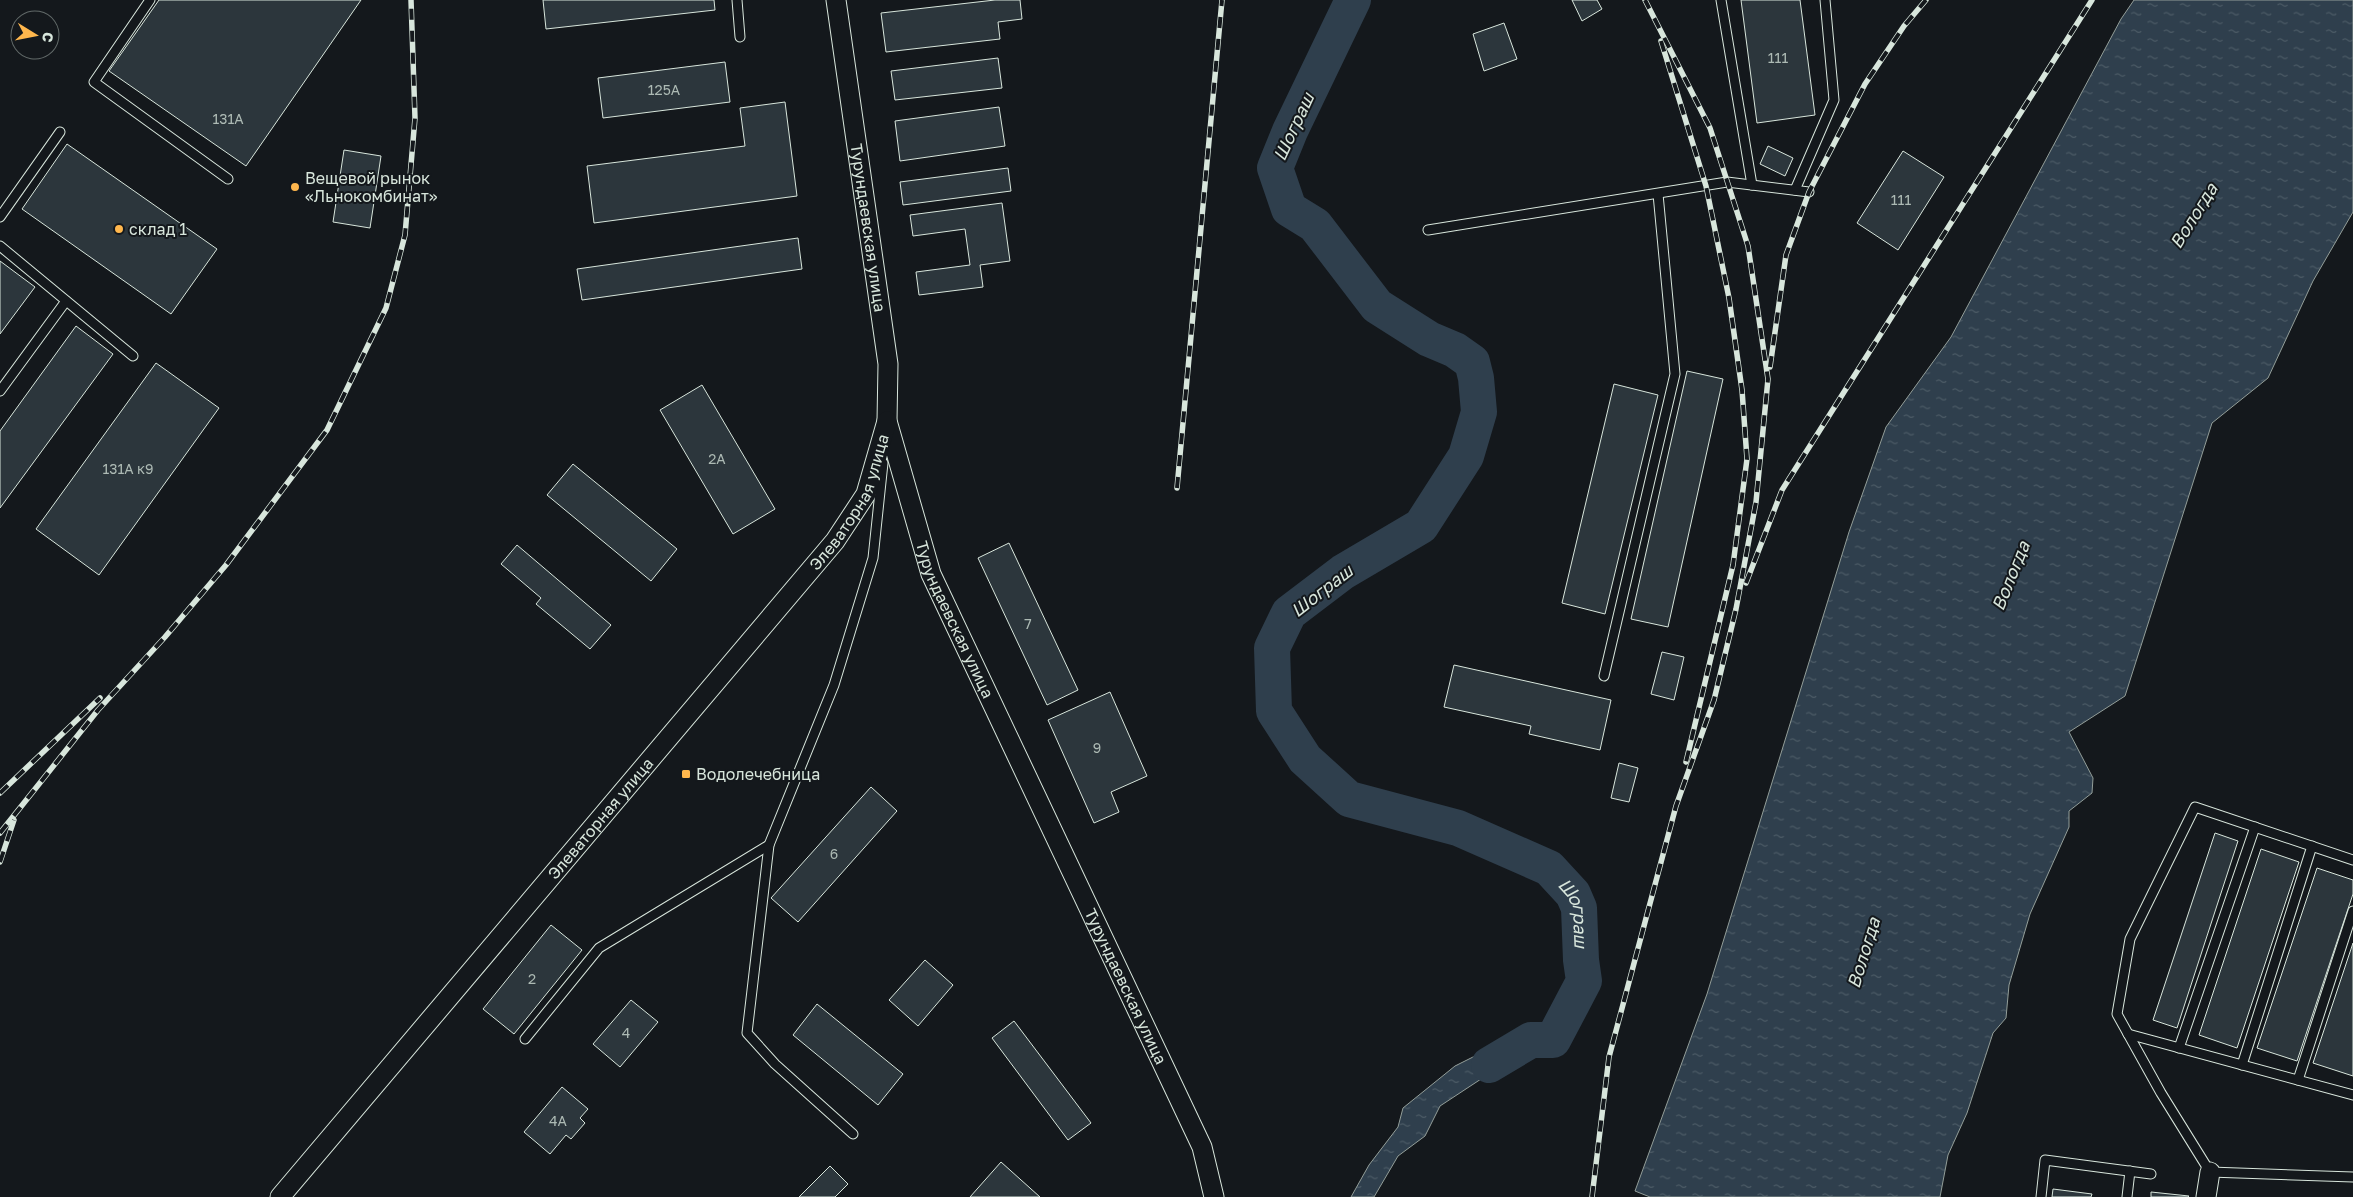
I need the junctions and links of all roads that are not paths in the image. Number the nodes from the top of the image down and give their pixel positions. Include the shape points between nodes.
1 (150, 0) edge
2 (737, 0) edge
3 (836, 0) edge
4 (1721, 0) edge
5 (1825, 0) edge
6 (740, 37) dead end
7 (60, 132) dead end
8 (228, 179) dead end
9 (1752, 185) junction
10 (1795, 190) junction
11 (1810, 192) dead end
12 (1658, 194) junction
13 (0, 217) edge
14 (1428, 230) dead end
15 (0, 246) edge
16 (66, 301) junction
17 (133, 356) dead end
18 (0, 391) edge
19 (887, 421) junction
20 (1604, 676) dead end
21 (2255, 827) junction
22 (769, 846) junction
23 (2312, 846) junction
24 (2353, 860) edge
25 (2353, 912) edge
26 (2128, 1034) junction
27 (525, 1039) dead end
28 (2179, 1048) junction
29 (2242, 1065) junction
30 (2298, 1080) junction
31 (2353, 1095) edge
32 (853, 1134) dead end
33 (2130, 1171) junction
34 (2210, 1172) junction
35 (2151, 1174) dead end
36 (2353, 1177) edge
37 (280, 1197) edge
38 (1214, 1197) edge
39 (2041, 1197) edge
40 (2127, 1197) edge
41 (2206, 1197) edge

1 - 8 lane via 94,82
2 - 6 lane
3 - 19 street, Турундаевская улица via 888,364
4 - 9 lane
5 - 10 lane via 1834,100
7 - 13 lane
9 - 10 lane
9 - 12 lane via 1727,182
10 - 11 lane
12 - 14 lane
12 - 20 lane via 1675,374
15 - 16 lane
16 - 17 lane
16 - 18 lane
19 - 22 lane via 873,558 834,685
19 - 37 street, Элеваторная улица via 866,494 835,541
19 - 38 street, Турундаевская улица via 931,574 1202,1147
21 - 23 lane
21 - 26 lane via 2195,807 2130,939 2117,1014
21 - 28 lane
22 - 27 lane via 599,948
22 - 32 lane via 747,1033 775,1064
23 - 24 lane
23 - 29 lane
25 - 30 lane
26 - 28 lane
26 - 34 lane
28 - 29 lane
29 - 30 lane
30 - 31 lane
33 - 35 lane
33 - 39 lane via 2045,1160
33 - 40 lane
34 - 36 lane
34 - 41 street

